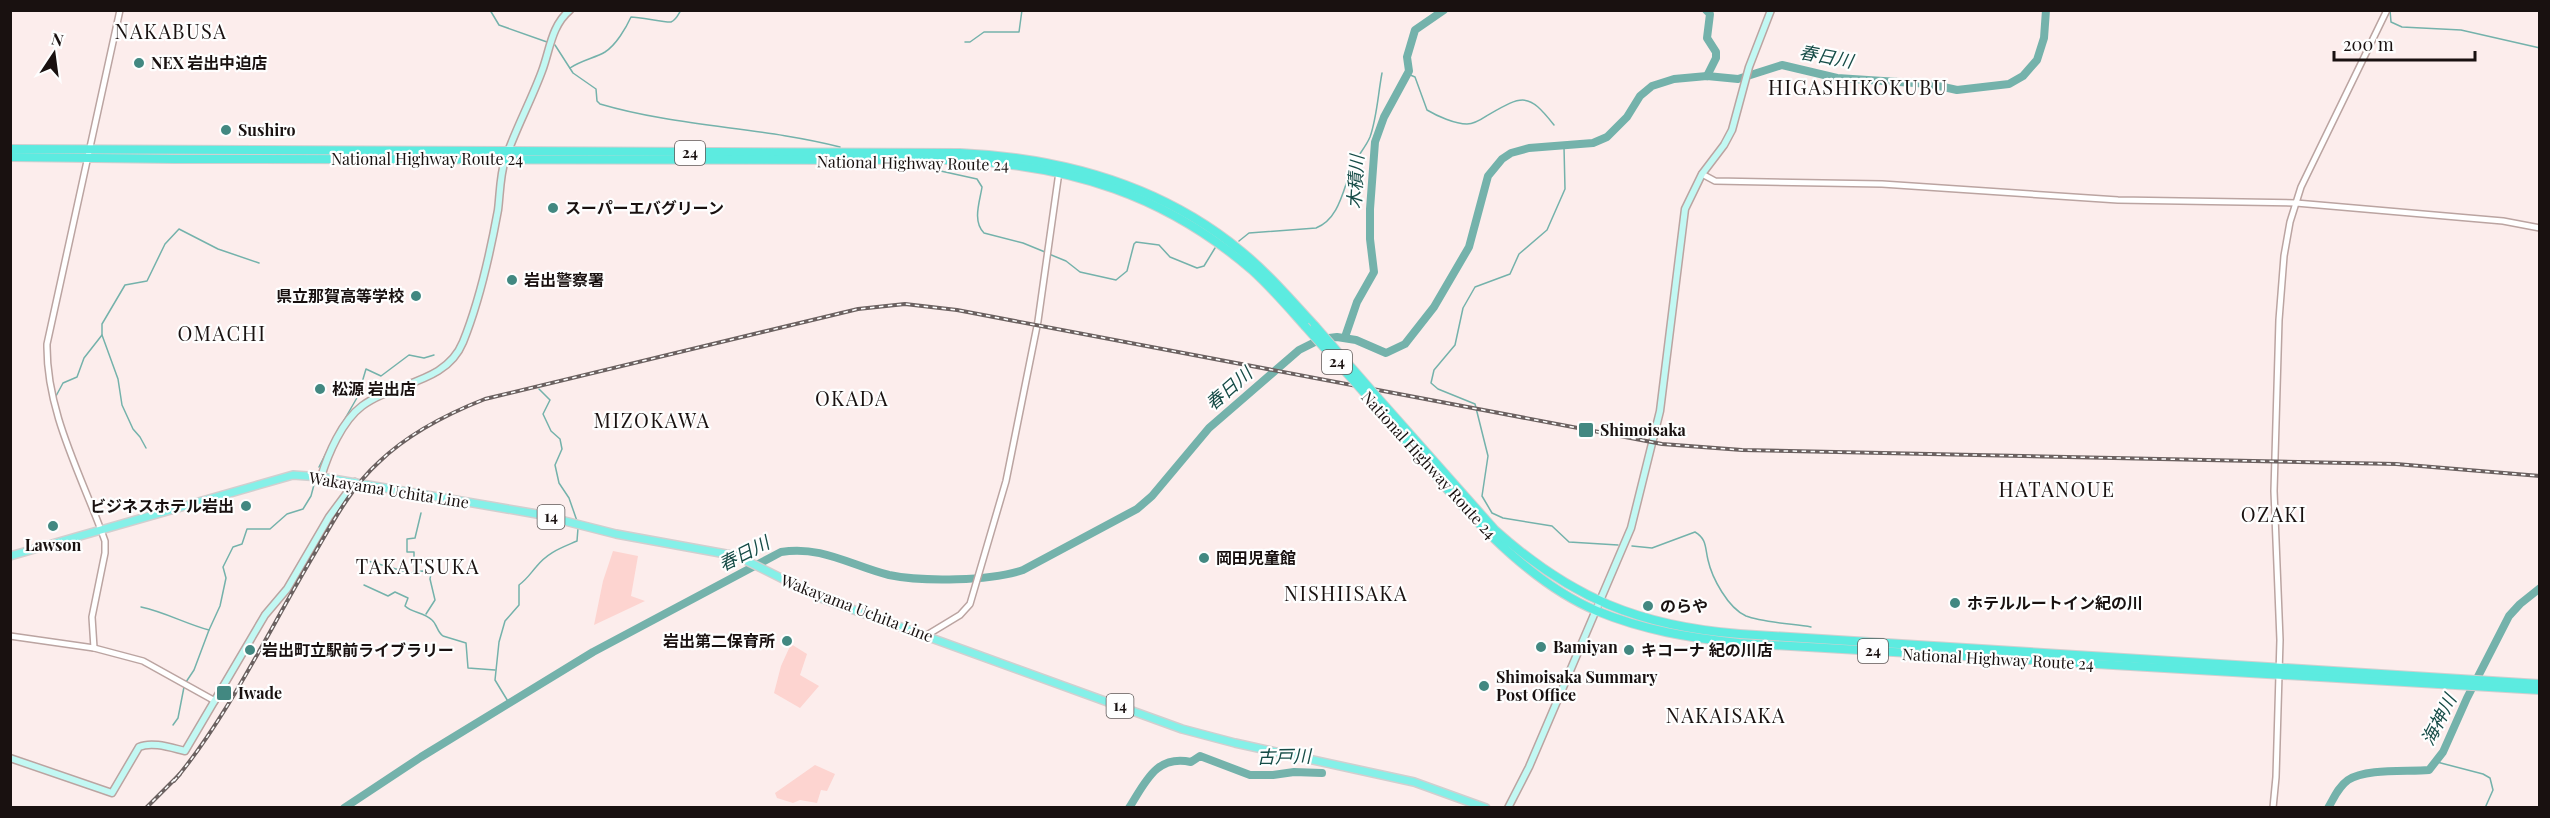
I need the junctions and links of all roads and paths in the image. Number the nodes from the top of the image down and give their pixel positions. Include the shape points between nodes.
1 (120, 10) edge
2 (570, 10) edge
3 (1771, 10) edge
4 (2388, 10) edge
5 (10, 149) edge
6 (88, 153) junction
7 (508, 156) junction
8 (10, 157) edge
9 (1058, 168) junction
10 (1702, 174) junction
11 (2296, 203) junction
12 (2540, 228) edge
13 (321, 477) junction
14 (355, 482) junction
15 (101, 530) junction
16 (10, 556) edge
17 (1600, 602) junction
18 (1596, 610) junction
19 (927, 635) junction
20 (10, 636) edge
21 (94, 648) junction
22 (2280, 671) junction
23 (2482, 684) junction
24 (2540, 684) edge
25 (2540, 690) edge
26 (214, 701) junction
27 (10, 758) edge
28 (1486, 807) edge
29 (1508, 807) edge
30 (2273, 807) edge

1 - 6 street
2 - 7 main road via 555,30
3 - 10 main road via 1761,31 1732,130
4 - 11 street via 2314,158
5 - 6 highway, National Highway Route 24 / 24
6 - 7 highway, National Highway Route 24 / 24
6 - 8 highway, National Highway Route 24 / 24
6 - 15 street via 49,326 46,362 52,403
7 - 9 highway, National Highway Route 24 / 24 via 957,160
7 - 13 main road via 480,292 458,351 437,372 372,399 353,414
9 - 17 highway, National Highway Route 24 / 24, bridge via 1129,185 1156,197 1214,230 1258,265 1502,536 1546,572
9 - 18 highway, National Highway Route 24 / 24, bridge via 1127,193 1204,232 1253,271 1503,547 1563,592
9 - 19 street via 1037,325 1006,481 974,594 965,611
10 - 11 street via 1715,181 1882,184 2129,201
10 - 17 main road via 1689,199 1681,232 1653,443 1628,536
11 - 12 street via 2503,221
11 - 22 street via 2281,279 2277,369 2274,492
13 - 14 main road, Wakayama Uchita Line / 14
13 - 15 main road, Wakayama Uchita Line / 14 via 293,475
14 - 19 main road, Wakayama Uchita Line / 14 via 716,550 822,598
14 - 26 main road via 287,589 265,615
15 - 16 main road, Wakayama Uchita Line / 14
15 - 21 street via 105,554 92,617
17 - 18 main road
17 - 22 highway, National Highway Route 24 / 24 via 1650,621 1713,632
18 - 22 highway, National Highway Route 24 / 24 via 1674,635 1739,643
18 - 29 main road
19 - 28 main road, Wakayama Uchita Line / 14 via 1182,729 1414,782
20 - 21 street
21 - 26 street via 143,661
22 - 23 highway, National Highway Route 24 / 24
22 - 30 street
23 - 24 highway, National Highway Route 24 / 24
23 - 25 highway, National Highway Route 24 / 24
26 - 27 main road via 185,751 163,746 139,747 112,793

